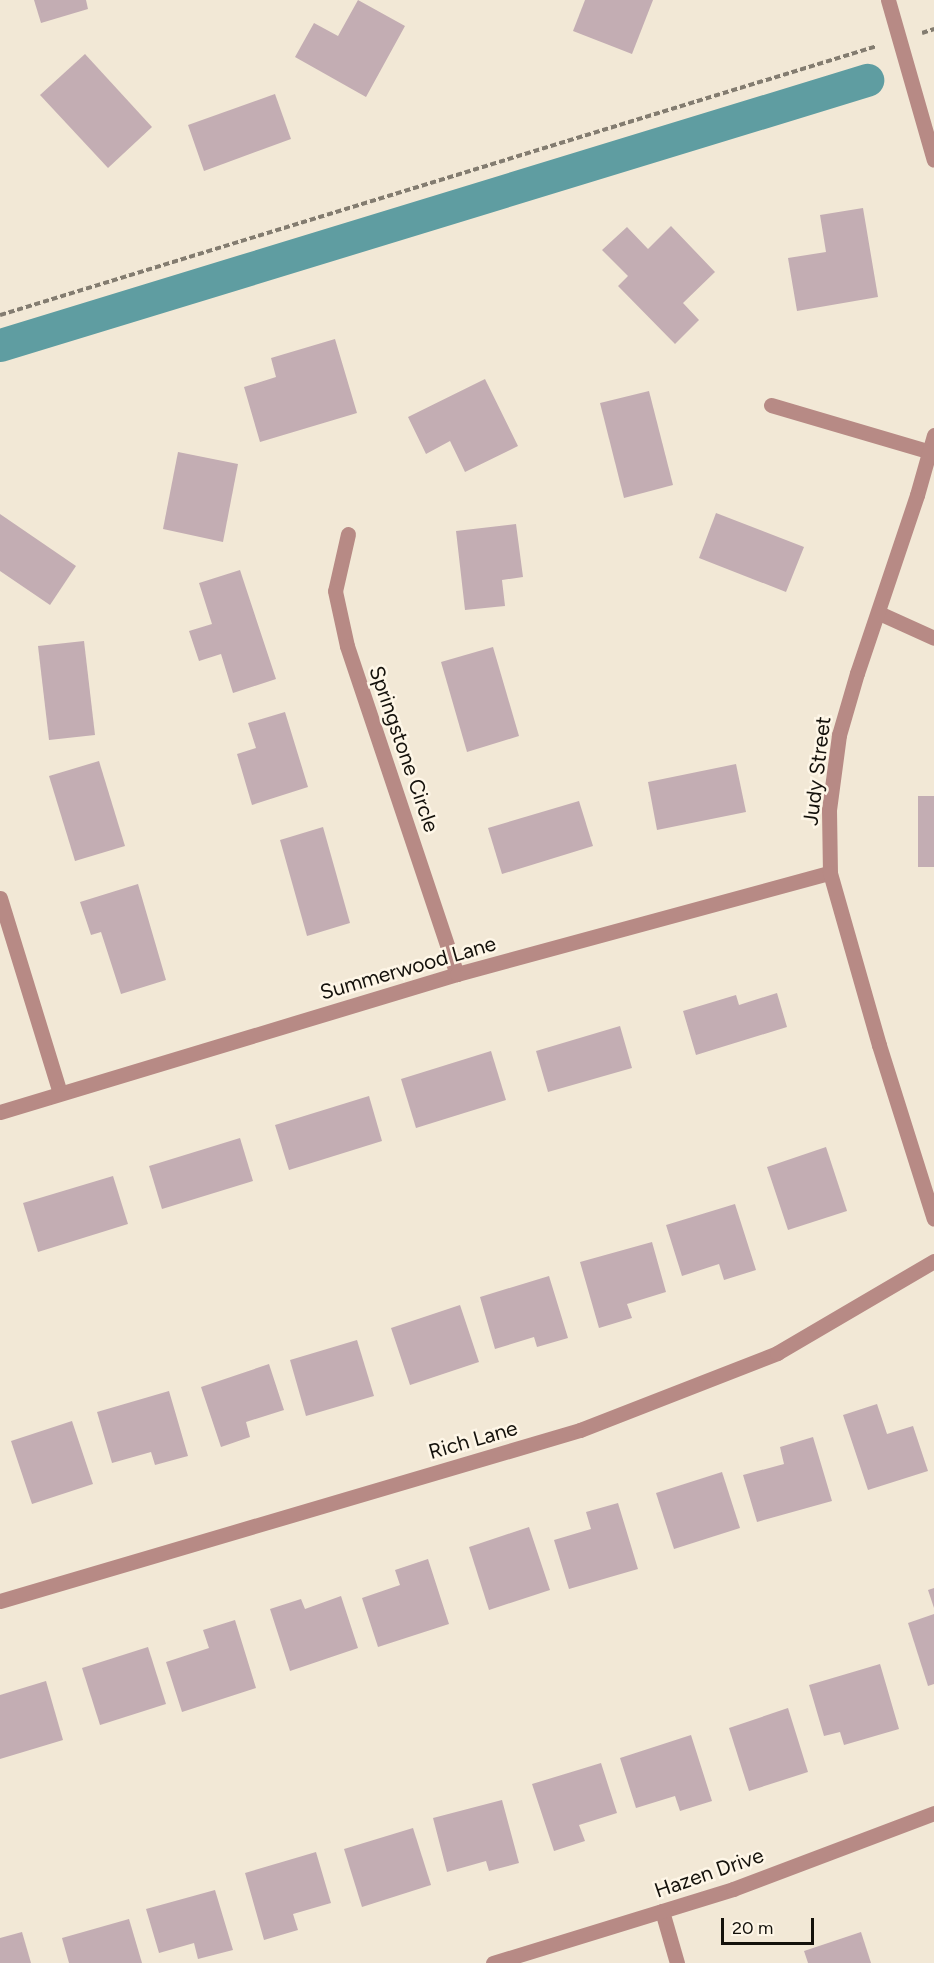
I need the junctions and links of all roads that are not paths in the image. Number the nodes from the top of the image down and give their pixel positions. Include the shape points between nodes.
1 (888, 0) edge
2 (934, 160) edge
3 (771, 405) dead end
4 (934, 435) edge
5 (931, 452) junction
6 (348, 534) dead end
7 (879, 613) junction
8 (934, 638) edge
9 (830, 873) junction
10 (0, 898) edge
11 (457, 974) junction
12 (60, 1093) junction
13 (0, 1112) edge
14 (934, 1219) edge
15 (934, 1261) edge
16 (0, 1601) edge
17 (934, 1813) edge
18 (662, 1911) junction
19 (493, 1963) edge
20 (677, 1963) edge

1 - 2 street
3 - 5 street
4 - 5 street, Judy Street
5 - 7 street, Judy Street
6 - 11 street, Springstone Circle via 335,591 347,646
7 - 8 street
7 - 9 street, Judy Street via 839,735 829,810
9 - 11 street, Summerwood Lane
9 - 14 street, Judy Street
10 - 12 street
11 - 12 street, Summerwood Lane
12 - 13 street, Summerwood Lane
15 - 16 street, Rich Lane via 777,1353 580,1430
17 - 18 street, Hazen Drive via 733,1889
18 - 19 street, Hazen Drive
18 - 20 street

